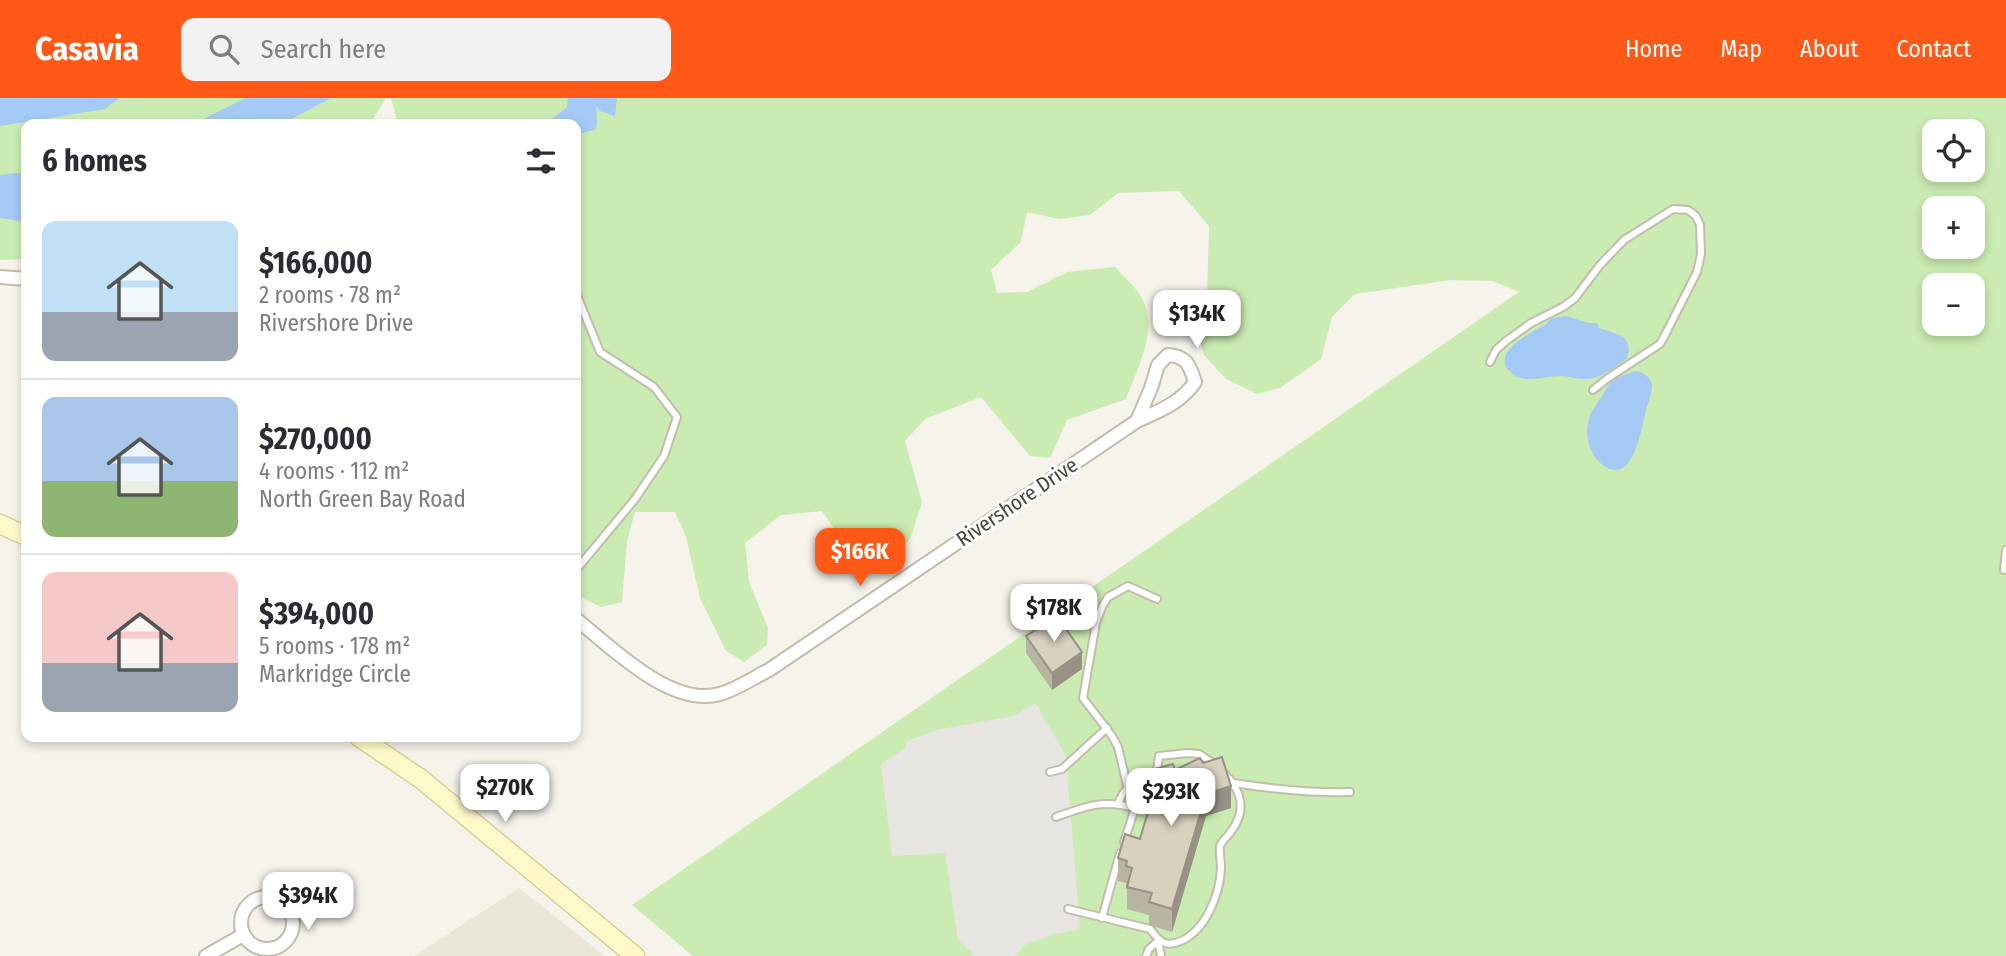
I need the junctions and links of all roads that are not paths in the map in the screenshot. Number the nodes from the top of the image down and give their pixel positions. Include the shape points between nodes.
1 (0, 277) edge
2 (21, 279) edge
3 (581, 305) edge
4 (1490, 362) dead end
5 (1593, 390) dead end
6 (1137, 421) junction
7 (0, 524) edge
8 (21, 534) edge
9 (2006, 550) edge
10 (581, 564) edge
11 (2004, 569) dead end
12 (1157, 599) dead end
13 (581, 623) edge
14 (1107, 728) junction
15 (366, 742) edge
16 (1050, 772) dead end
17 (1234, 783) junction
18 (1128, 785) junction
19 (1350, 792) dead end
20 (1118, 804) junction
21 (1056, 817) dead end
22 (1068, 909) dead end
23 (1102, 918) junction
24 (243, 934) junction
25 (1158, 941) junction
26 (206, 956) edge
27 (635, 956) edge
28 (1146, 956) edge
29 (1161, 956) edge

1 - 2 street
3 - 10 lane via 600,352 654,387 677,417 664,456
4 - 5 lane via 1506,341 1575,298 1624,240 1673,209 1688,210 1700,225 1701,254 1697,272 1666,333 1660,344
6 - 6 street, Rivershore Drive via 1170,407 1195,382 1189,365 1178,355 1168,355 1158,365
6 - 13 street, Rivershore Drive via 769,670 719,694 690,695 656,682
7 - 8 street
9 - 11 lane
12 - 14 lane via 1128,586 1108,597 1102,607 1083,698
14 - 16 lane via 1062,769
14 - 18 lane via 1118,747
15 - 27 street via 421,779
17 - 18 lane via 1199,754 1188,753 1159,756 1157,770
17 - 19 lane
17 - 25 lane via 1241,803 1239,819 1220,844 1221,870 1212,905 1186,939 1175,944
18 - 20 lane
20 - 21 lane via 1085,807
20 - 23 lane via 1135,808
22 - 23 lane
23 - 25 lane via 1150,929
24 - 24 street via 255,947 280,946 291,933 292,916 282,902 257,898 241,918
24 - 26 street
25 - 28 lane
25 - 29 lane

